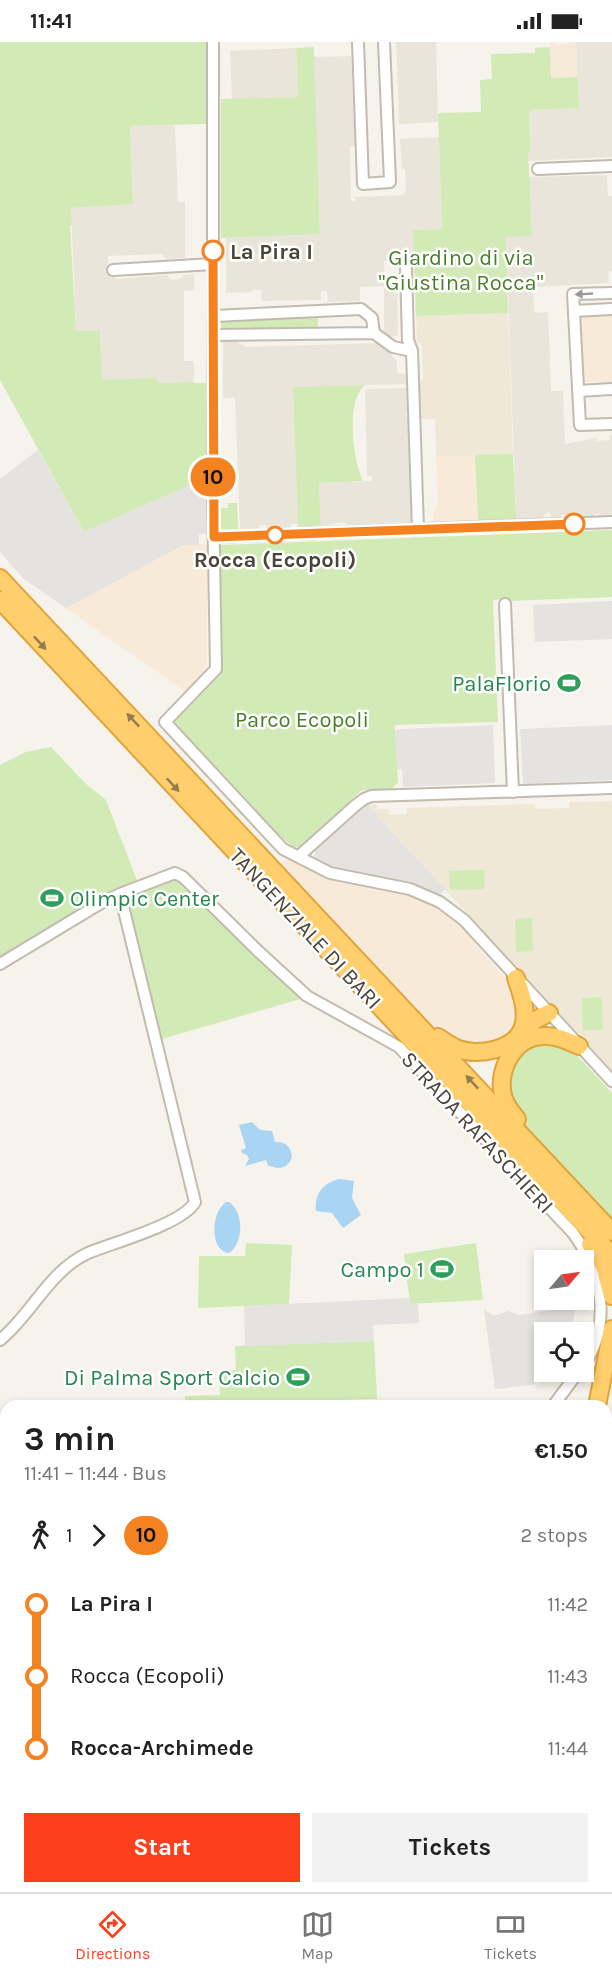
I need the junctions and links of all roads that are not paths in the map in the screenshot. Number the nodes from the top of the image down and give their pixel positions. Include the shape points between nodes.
1 (213, 42) edge
2 (358, 42) edge
3 (384, 42) edge
4 (612, 166) edge
5 (538, 169) dead end
6 (213, 264) junction
7 (406, 268) dead end
8 (113, 270) dead end
9 (612, 292) edge
10 (612, 309) edge
11 (574, 311) junction
12 (214, 316) junction
13 (374, 333) junction
14 (213, 335) junction
15 (412, 351) junction
16 (612, 390) edge
17 (578, 391) junction
18 (612, 424) edge
19 (612, 522) edge
20 (418, 529) junction
21 (214, 537) junction
22 (0, 578) edge
23 (0, 600) edge
24 (505, 604) dead end
25 (612, 788) edge
26 (513, 792) junction
27 (299, 856) junction
28 (120, 894) junction
29 (0, 964) edge
30 (516, 978) junction
31 (549, 1013) junction
32 (417, 1024) junction
33 (528, 1033) junction
34 (579, 1046) junction
35 (612, 1081) edge
36 (559, 1187) junction
37 (612, 1233) edge
38 (612, 1256) edge
39 (612, 1296) edge
40 (612, 1329) edge
41 (0, 1340) edge
42 (594, 1345) edge
43 (609, 1358) edge
44 (571, 1382) edge
45 (557, 1400) edge
46 (598, 1400) edge

1 - 6 street
2 - 3 street via 363,184 390,182
4 - 5 street
6 - 8 street
6 - 12 street
7 - 15 street via 408,340
9 -> 11 street via 573,294
10 - 11 street
11 - 17 street
12 - 13 street via 361,309 372,318
12 - 14 street
13 - 14 street
13 - 15 street via 393,347
14 - 21 street
15 - 20 street
16 - 17 street
17 - 18 street via 580,425
19 - 20 street
20 - 21 street
21 - 27 street via 216,669 165,722 283,849
32 -> 22 highway, TANGENZIALE DI BARI
23 -> 36 highway, TANGENZIALE DI BARI
24 - 26 street
25 - 26 street
26 - 27 street via 367,797
27 - 30 street via 330,873 410,889 440,902 464,920
28 - 29 street, STRADA RAFASCHIERI
28 - 41 street via 195,1202 177,1216 70,1264
28 - 42 street, STRADA RAFASCHIERI via 179,874 307,996 389,1041 408,1056 573,1233 587,1253 598,1282 602,1314
30 - 31 street
30 - 33 highway
31 - 33 highway via 545,1026
31 - 34 street
32 - 33 highway via 456,1048 472,1052 490,1051
36 -> 32 highway, TANGENZIALE DI BARI
33 - 34 highway via 560,1038
33 - 36 highway via 506,1063 503,1094 510,1111 539,1144
34 - 35 street
36 - 37 highway, TANGENZIALE DI BARI
36 - 38 highway, TANGENZIALE DI BARI
36 - 39 highway via 576,1227 600,1256
40 - 43 highway
43 - 46 highway
44 - 45 street

